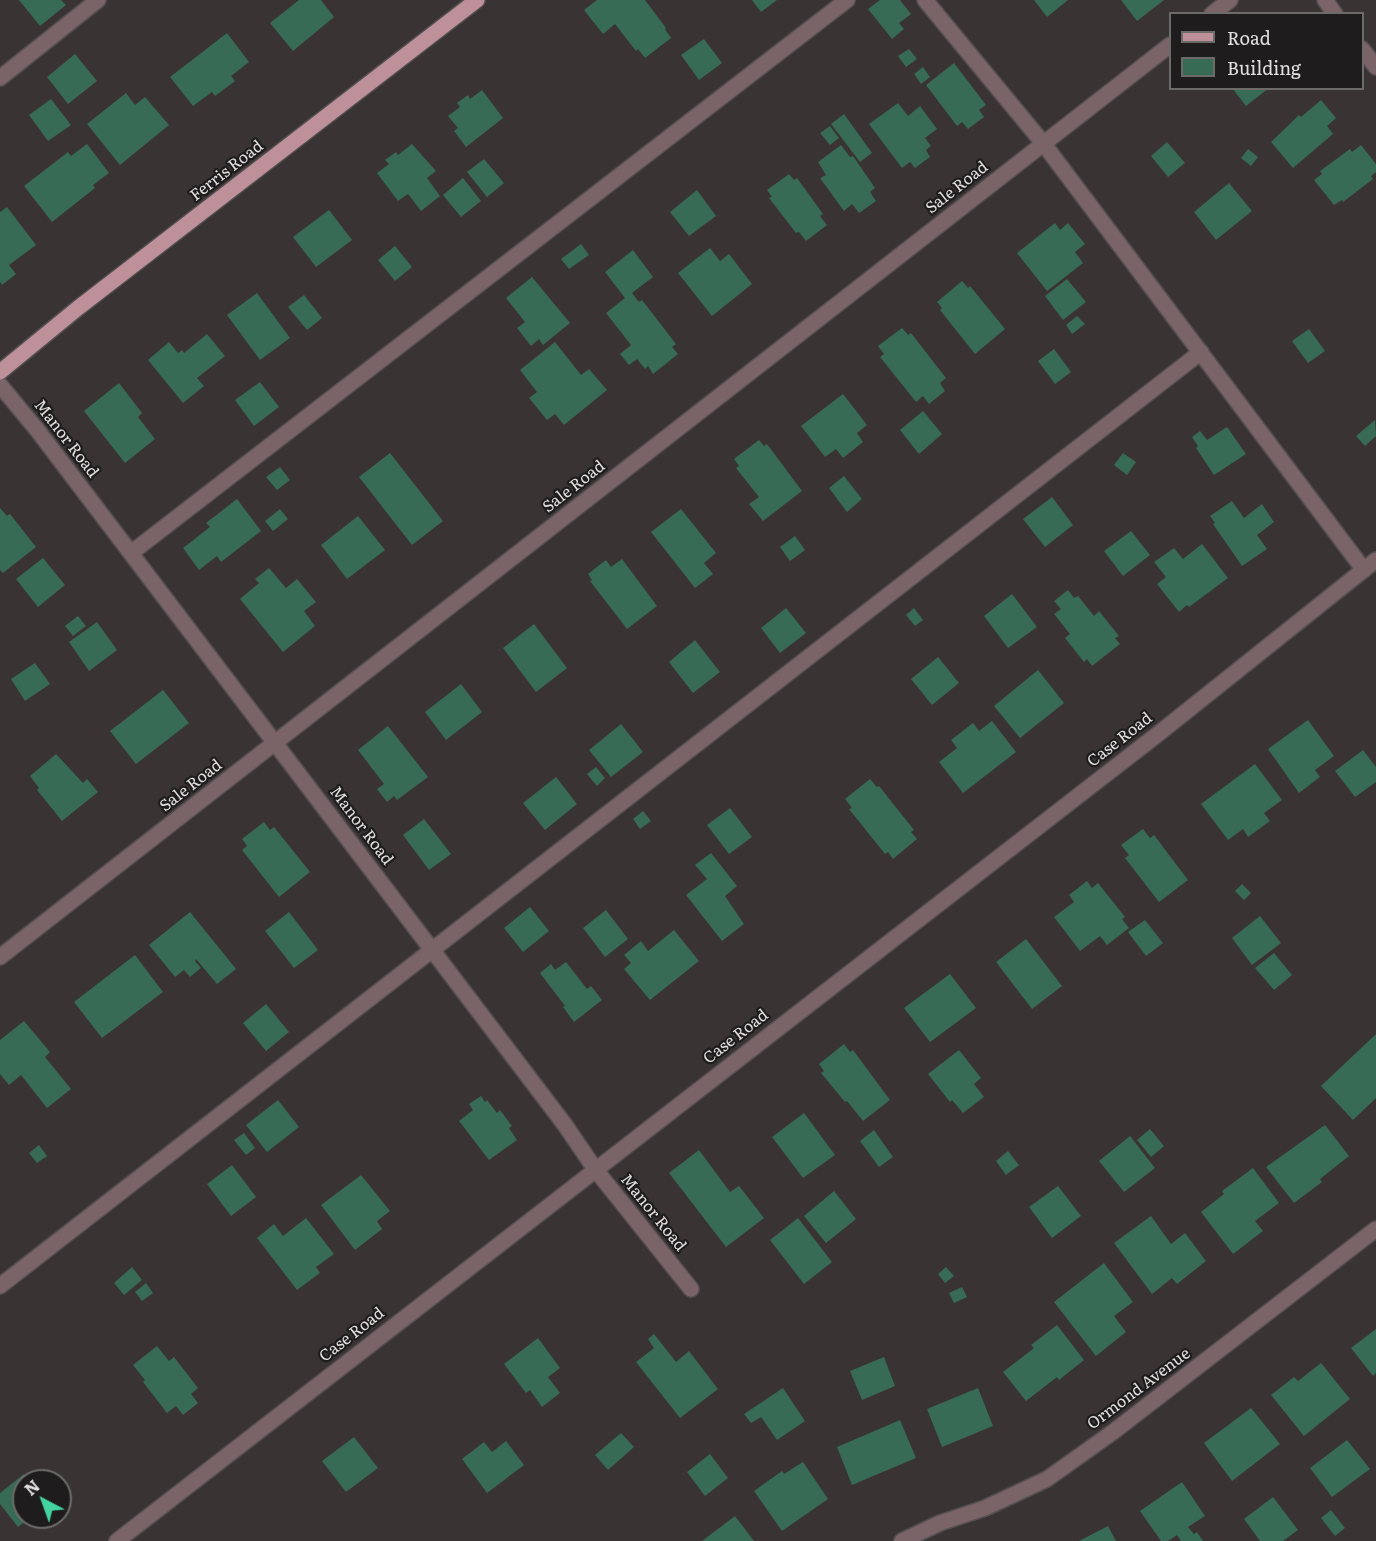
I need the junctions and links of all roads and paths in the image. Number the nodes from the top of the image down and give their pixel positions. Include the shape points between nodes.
1 (98, 0) edge
2 (477, 0) edge
3 (848, 0) edge
4 (925, 0) edge
5 (1230, 0) edge
6 (1215, 12) edge
7 (1169, 46) edge
8 (1364, 52) edge
9 (1376, 67) edge
10 (0, 78) edge
11 (1043, 143) junction
12 (1200, 352) junction
13 (0, 372) edge
14 (0, 385) edge
15 (131, 553) junction
16 (1370, 565) edge
17 (275, 743) junction
18 (431, 949) junction
19 (0, 957) edge
20 (595, 1169) junction
21 (1376, 1229) edge
22 (0, 1286) edge
23 (691, 1289) dead end
24 (117, 1541) edge
25 (902, 1541) edge

1 - 10 street
2 - 13 main road, Ferris Road
3 - 15 street
4 - 11 street
5 - 6 street
7 - 11 street, Sale Road
8 - 9 street
11 - 12 street
11 - 17 street, Sale Road
12 - 16 street
12 - 18 street
14 - 15 street, Manor Road
15 - 17 street, Manor Road
16 - 20 street, Case Road
17 - 18 street, Manor Road
17 - 19 street, Sale Road
18 - 20 street, Manor Road
18 - 22 street
20 - 23 street, Manor Road
20 - 24 street, Case Road
21 - 25 street, Ormond Avenue via 1047,1479

